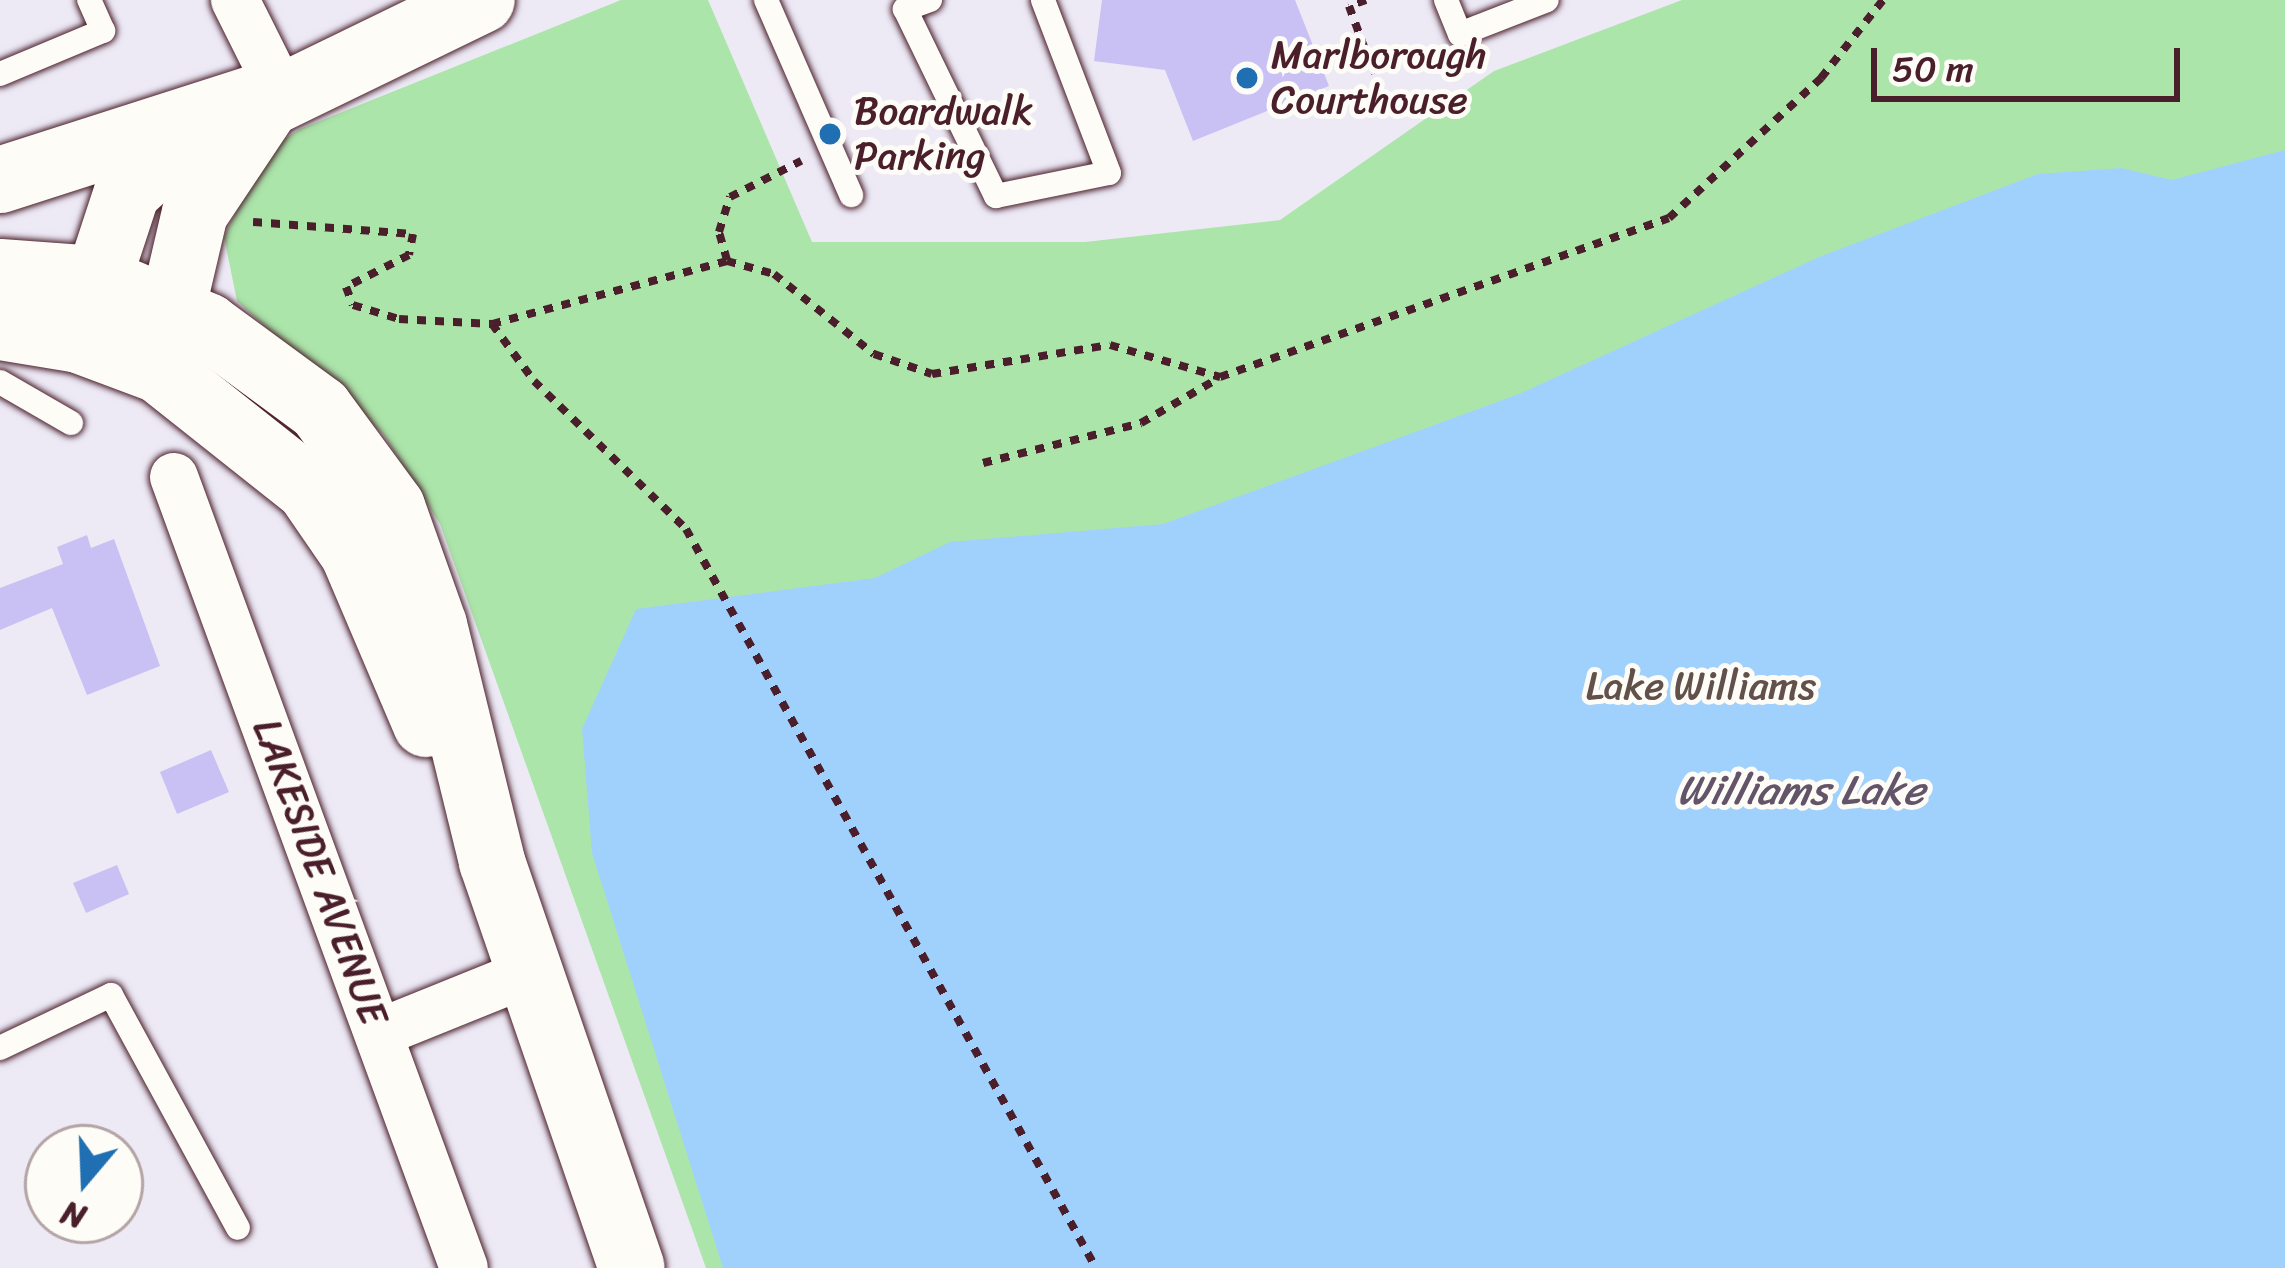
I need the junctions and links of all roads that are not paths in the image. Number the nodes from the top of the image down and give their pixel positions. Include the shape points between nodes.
1 (89, 0) edge
2 (236, 0) edge
3 (482, 0) edge
4 (766, 0) edge
5 (930, 0) edge
6 (1042, 0) edge
7 (1446, 0) edge
8 (1547, 0) edge
9 (0, 74) edge
10 (280, 90) junction
11 (0, 181) edge
12 (851, 195) dead end
13 (0, 272) edge
14 (167, 305) junction
15 (88, 309) junction
16 (0, 327) edge
17 (159, 370) junction
18 (0, 382) edge
19 (71, 424) dead end
20 (174, 477) dead end
21 (492, 862) junction
22 (530, 972) junction
23 (379, 1033) junction
24 (0, 1048) edge
25 (238, 1228) dead end
26 (464, 1268) edge
27 (632, 1268) edge

1 - 9 lane via 103,31
2 - 10 street
3 - 10 main road
4 - 12 lane
5 - 6 lane via 905,9 996,196 1109,173
7 - 8 lane via 1460,34
10 - 11 main road
10 - 14 main road via 195,213
10 - 15 main road via 175,149 127,192
13 - 15 main road
14 - 15 main road
14 - 17 main road
14 - 21 main road via 320,410 392,507 434,625
15 - 16 main road
15 - 17 main road
17 - 21 main road via 320,505
18 - 19 lane
20 - 23 street, LAKESIDE AVENUE
21 - 22 main road
22 - 23 street
22 - 27 main road
23 - 26 street, LAKESIDE AVENUE
24 - 25 lane via 111,995

